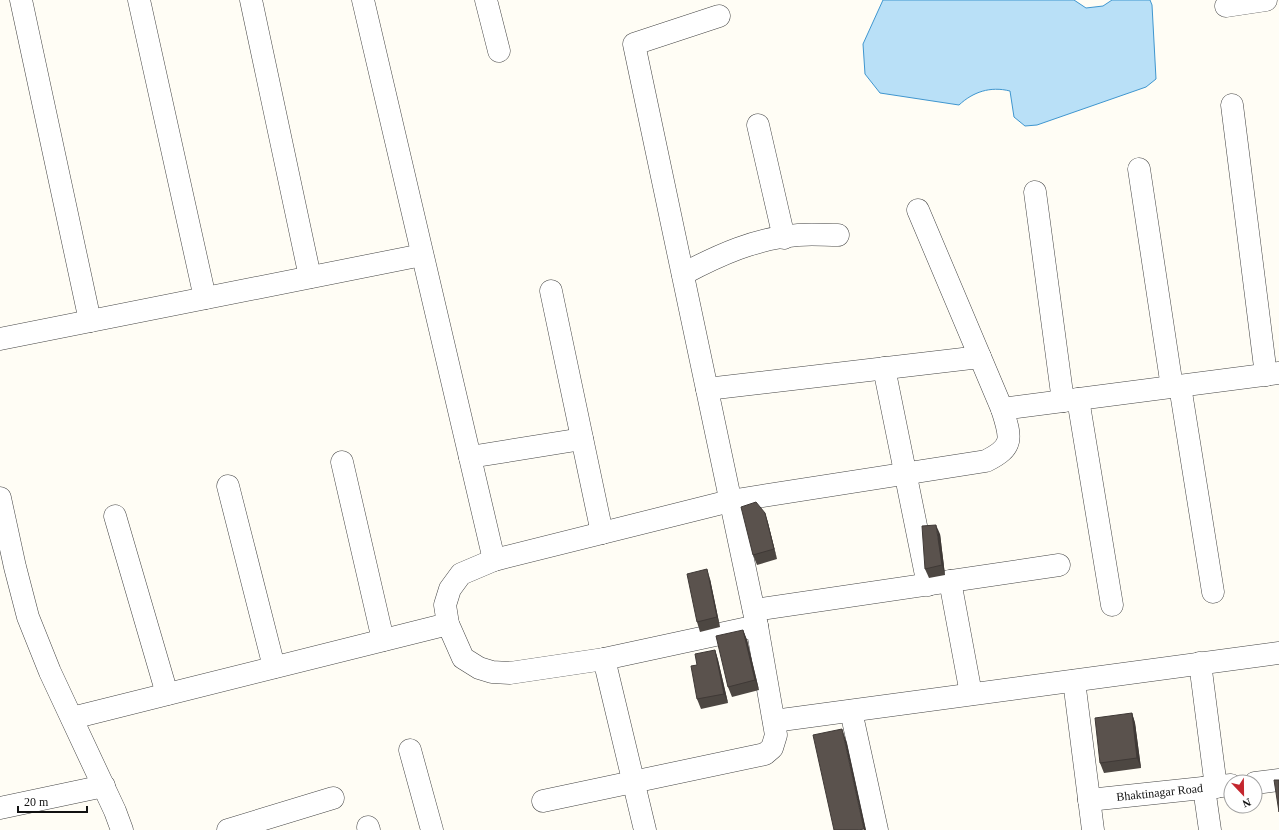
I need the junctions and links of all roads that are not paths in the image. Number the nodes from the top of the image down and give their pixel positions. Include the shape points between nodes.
1 (21, 0) edge
2 (139, 0) edge
3 (251, 0) edge
4 (363, 0) edge
5 (486, 0) edge
6 (1266, 0) edge
7 (1226, 6) dead end
8 (719, 16) dead end
9 (499, 51) dead end
10 (1232, 105) dead end
11 (758, 125) dead end
12 (1139, 169) dead end
13 (1035, 192) dead end
14 (918, 210) dead end
15 (838, 235) dead end
16 (784, 238) junction
17 (422, 255) junction
18 (683, 274) junction
19 (310, 277) junction
20 (550, 291) dead end
21 (205, 298) junction
22 (90, 321) junction
23 (0, 339) edge
24 (980, 357) junction
25 (884, 368) junction
26 (1272, 374) edge
27 (1176, 386) junction
28 (707, 389) junction
29 (1070, 400) junction
30 (1002, 409) junction
31 (582, 439) junction
32 (470, 457) junction
33 (342, 462) dead end
34 (905, 474) junction
35 (228, 486) dead end
36 (0, 498) edge
37 (730, 501) junction
38 (115, 516) dead end
39 (602, 533) junction
40 (494, 560) junction
41 (1059, 565) dead end
42 (950, 581) junction
43 (928, 585) junction
44 (1213, 592) dead end
45 (1112, 605) dead end
46 (755, 618) junction
47 (448, 624) junction
48 (383, 640) junction
49 (1279, 653) edge
50 (604, 659) junction
51 (1200, 663) junction
52 (274, 667) junction
53 (1074, 680) junction
54 (167, 694) junction
55 (971, 694) junction
56 (851, 711) junction
57 (72, 718) junction
58 (774, 721) junction
59 (410, 750) dead end
60 (1279, 780) edge
61 (633, 782) junction
62 (1263, 782) edge
63 (104, 786) junction
64 (1217, 787) edge
65 (333, 798) dead end
66 (1089, 800) junction
67 (543, 801) dead end
68 (1, 803) edge
69 (122, 830) edge
70 (228, 830) edge
71 (432, 830) edge
72 (645, 830) edge
73 (877, 830) edge
74 (1093, 830) edge
75 (1210, 830) edge

1 - 22 street
2 - 21 street
3 - 19 street
4 - 17 street
5 - 9 street
6 - 7 street
8 - 18 street via 634,44
10 - 26 street
11 - 16 street
12 - 27 street
13 - 29 street
14 - 24 street
15 - 16 street via 797,235
16 - 18 street via 757,242 725,253
17 - 19 street
17 - 32 street
18 - 28 street
19 - 21 street
20 - 31 street
21 - 22 street
22 - 23 street
24 - 25 street
24 - 30 street
25 - 28 street
25 - 34 street
26 - 27 street
27 - 29 street
27 - 44 street
28 - 37 street
29 - 30 street
29 - 45 street
30 - 34 street via 1007,425 1008,443 1002,453 986,461
31 - 32 street
31 - 39 street
32 - 40 street
33 - 48 street
34 - 37 street
34 - 43 street
35 - 52 street
36 - 57 street via 28,617
37 - 39 street
37 - 46 street
38 - 54 street
39 - 40 street
40 - 47 street via 461,574 450,589 445,605
41 - 42 street
42 - 43 street
42 - 55 street
43 - 46 street
46 - 50 street
46 - 58 street
47 - 48 street
47 - 50 street via 463,658 479,668 492,672 510,673
48 - 52 street
49 - 51 street
50 - 61 street
51 - 53 street
51 - 64 street
52 - 54 street
53 - 55 street
53 - 66 street
54 - 57 street
55 - 56 street
56 - 58 street
56 - 73 street
57 - 63 street
58 - 61 street via 776,735 772,748 765,754
59 - 71 street
60 - 62 street
61 - 67 street
61 - 72 street
63 - 68 street
63 - 69 street
64 - 66 street, Bhaktinagar Road
64 - 75 street
65 - 70 street
66 - 74 street

